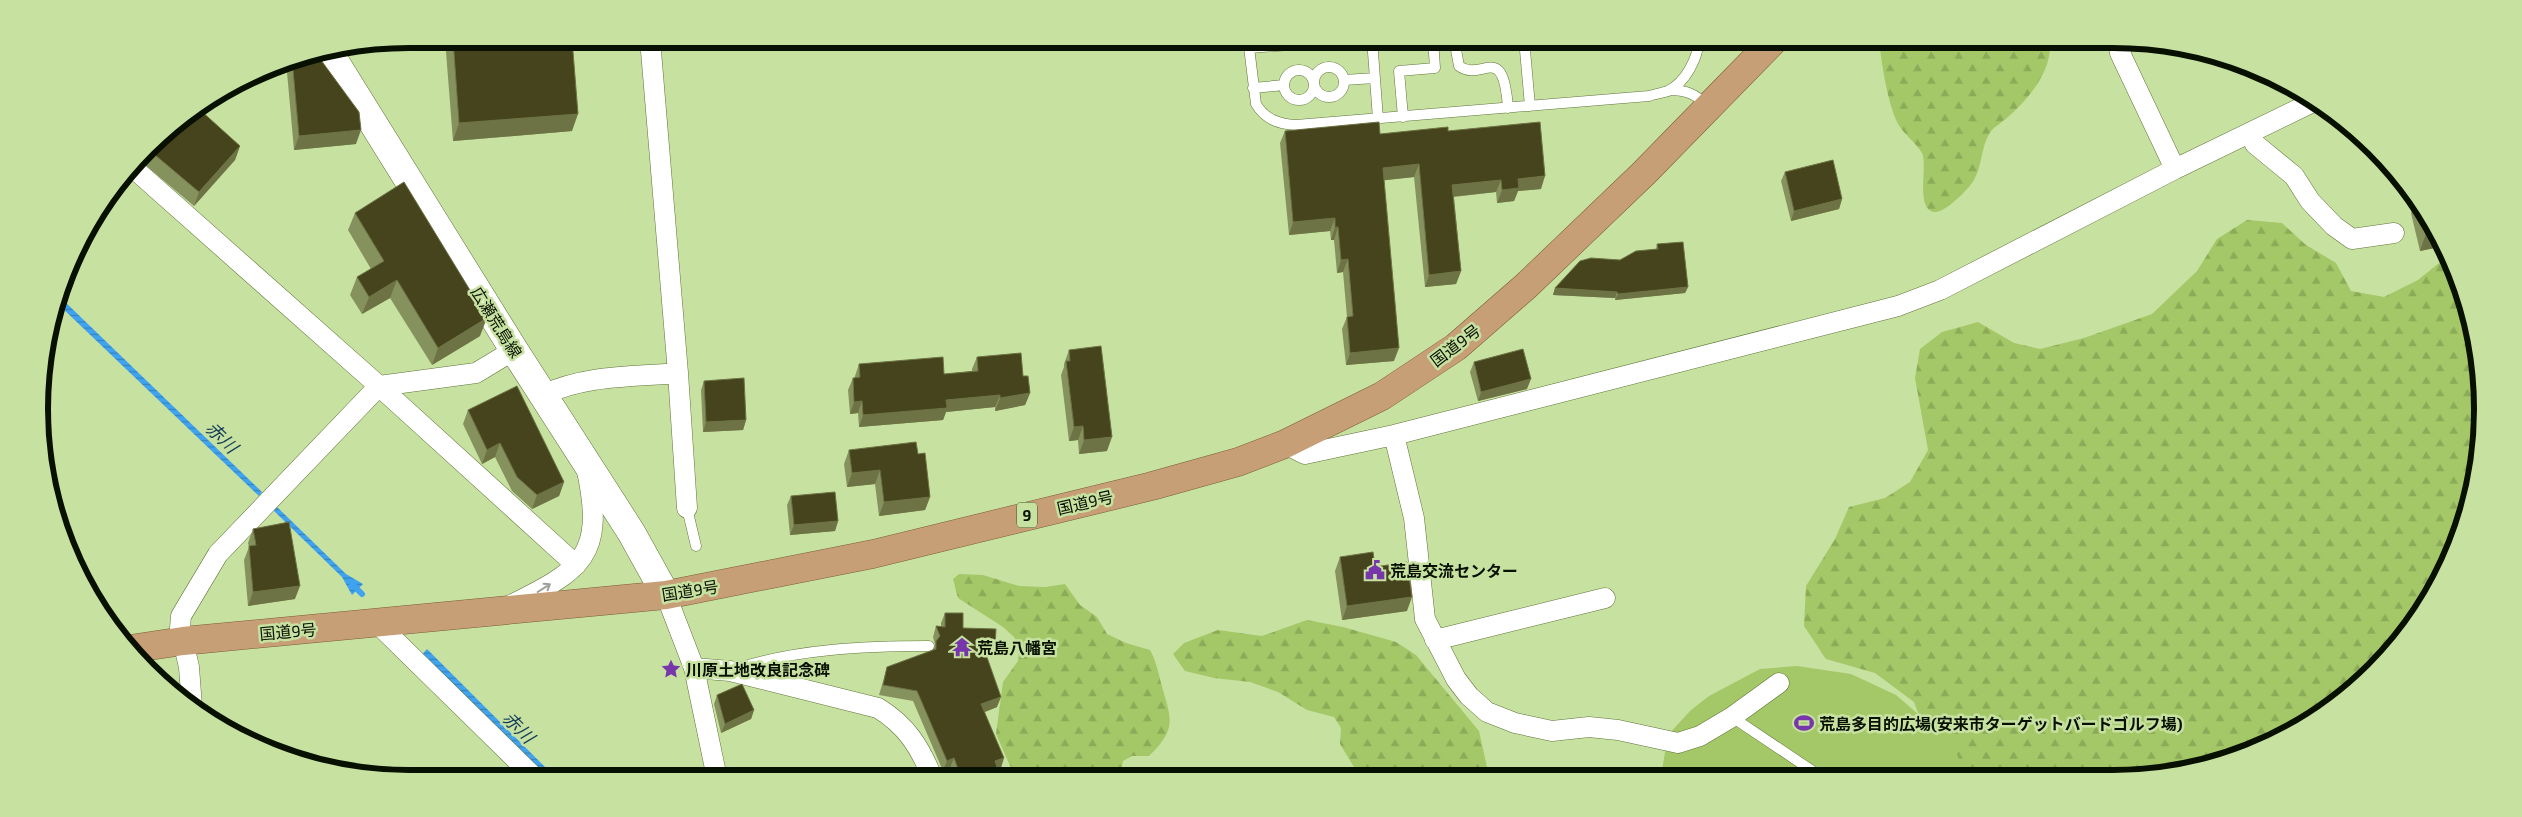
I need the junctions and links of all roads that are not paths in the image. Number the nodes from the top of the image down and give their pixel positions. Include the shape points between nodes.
1 (651, 48) edge
2 (1249, 48) edge
3 (1373, 48) edge
4 (1434, 48) edge
5 (1456, 48) edge
6 (1525, 48) edge
7 (1699, 48) edge
8 (1766, 48) edge
9 (2122, 48) edge
10 (331, 56) edge
11 (1375, 78) junction
12 (1344, 80) junction
13 (1314, 83) junction
14 (1284, 85) junction
15 (1253, 88) junction
16 (1669, 90) junction
17 (2308, 104) edge
18 (1530, 106) junction
19 (1709, 106) junction
20 (1508, 108) junction
21 (1403, 117) junction
22 (1378, 119) junction
23 (2250, 134) junction
24 (2175, 168) junction
25 (136, 171) edge
26 (2394, 233) dead end
27 (514, 350) junction
28 (678, 373) junction
29 (379, 386) junction
30 (543, 395) junction
31 (1394, 435) junction
32 (1285, 444) junction
33 (585, 459) junction
34 (687, 508) joint
35 (696, 546) dead end
36 (576, 564) junction
37 (666, 595) junction
38 (1605, 598) dead end
39 (501, 610) junction
40 (378, 623) junction
41 (1435, 640) junction
42 (183, 641) junction
43 (930, 646) dead end
44 (138, 648) edge
45 (694, 668) junction
46 (730, 671) junction
47 (1779, 683) dead end
48 (191, 697) edge
49 (1732, 717) junction
50 (527, 770) edge
51 (715, 770) edge
52 (929, 770) edge
53 (1811, 770) edge

1 - 28 street
2 - 15 lane
3 - 11 lane
4 - 21 lane via 1436,68 1398,71
5 - 20 lane via 1459,66 1467,70 1493,67 1498,70 1504,81
6 - 18 lane
7 - 16 lane via 1693,65
8 - 19 highway, 国道9号 / 9
9 - 24 street via 2120,52
10 - 27 main road, 広瀬荒島線
11 - 12 lane
11 - 22 lane
12 - 13 lane via 1335,69 1325,68 1317,73
12 - 13 lane via 1339,93 1331,97 1321,96
13 - 14 lane via 1309,74 1301,70 1291,72
13 - 14 lane via 1309,95 1301,100 1292,98
14 - 15 lane
15 - 22 lane via 1261,111 1284,125
16 - 18 lane via 1649,96
16 - 19 lane via 1684,90
17 - 23 street
18 - 20 lane
19 - 32 highway, 国道9号 / 9 via 1533,279 1456,347 1382,396
20 - 21 lane
21 - 22 lane
23 - 24 street
23 - 26 street via 2255,144 2294,176 2310,201 2334,226 2352,238
24 - 31 street via 2015,253 1940,290 1898,306
25 - 29 street
27 - 29 street via 476,373
27 - 30 main road, 広瀬荒島線
28 - 30 street via 585,380 563,385
28 - 34 street
29 - 36 street
29 - 42 street via 218,554 181,616
30 - 33 main road, 広瀬荒島線
31 - 32 street via 1305,454
31 - 41 street via 1414,518 1425,619
32 - 37 highway, 国道9号 / 9 via 1238,462 1152,486 874,554
33 - 36 street via 591,488 593,532 590,545
33 - 37 main road, 広瀬荒島線
34 - 35 lane
39 -> 36 street via 541,590
37 - 39 highway, 国道9号 / 9
37 - 45 street
38 - 41 street
39 - 40 highway, 国道9号 / 9
40 - 42 highway, 国道9号 / 9
40 - 50 street
41 - 49 street via 1469,696 1487,712 1515,724 1552,731 1589,727 1618,730 1678,743 1700,736
42 - 44 highway, 国道9号 / 9
42 - 48 street
43 - 46 lane via 888,646 768,658
45 - 46 street
45 - 51 street
46 - 52 street via 878,708 909,732
47 - 49 street
49 - 53 lane

